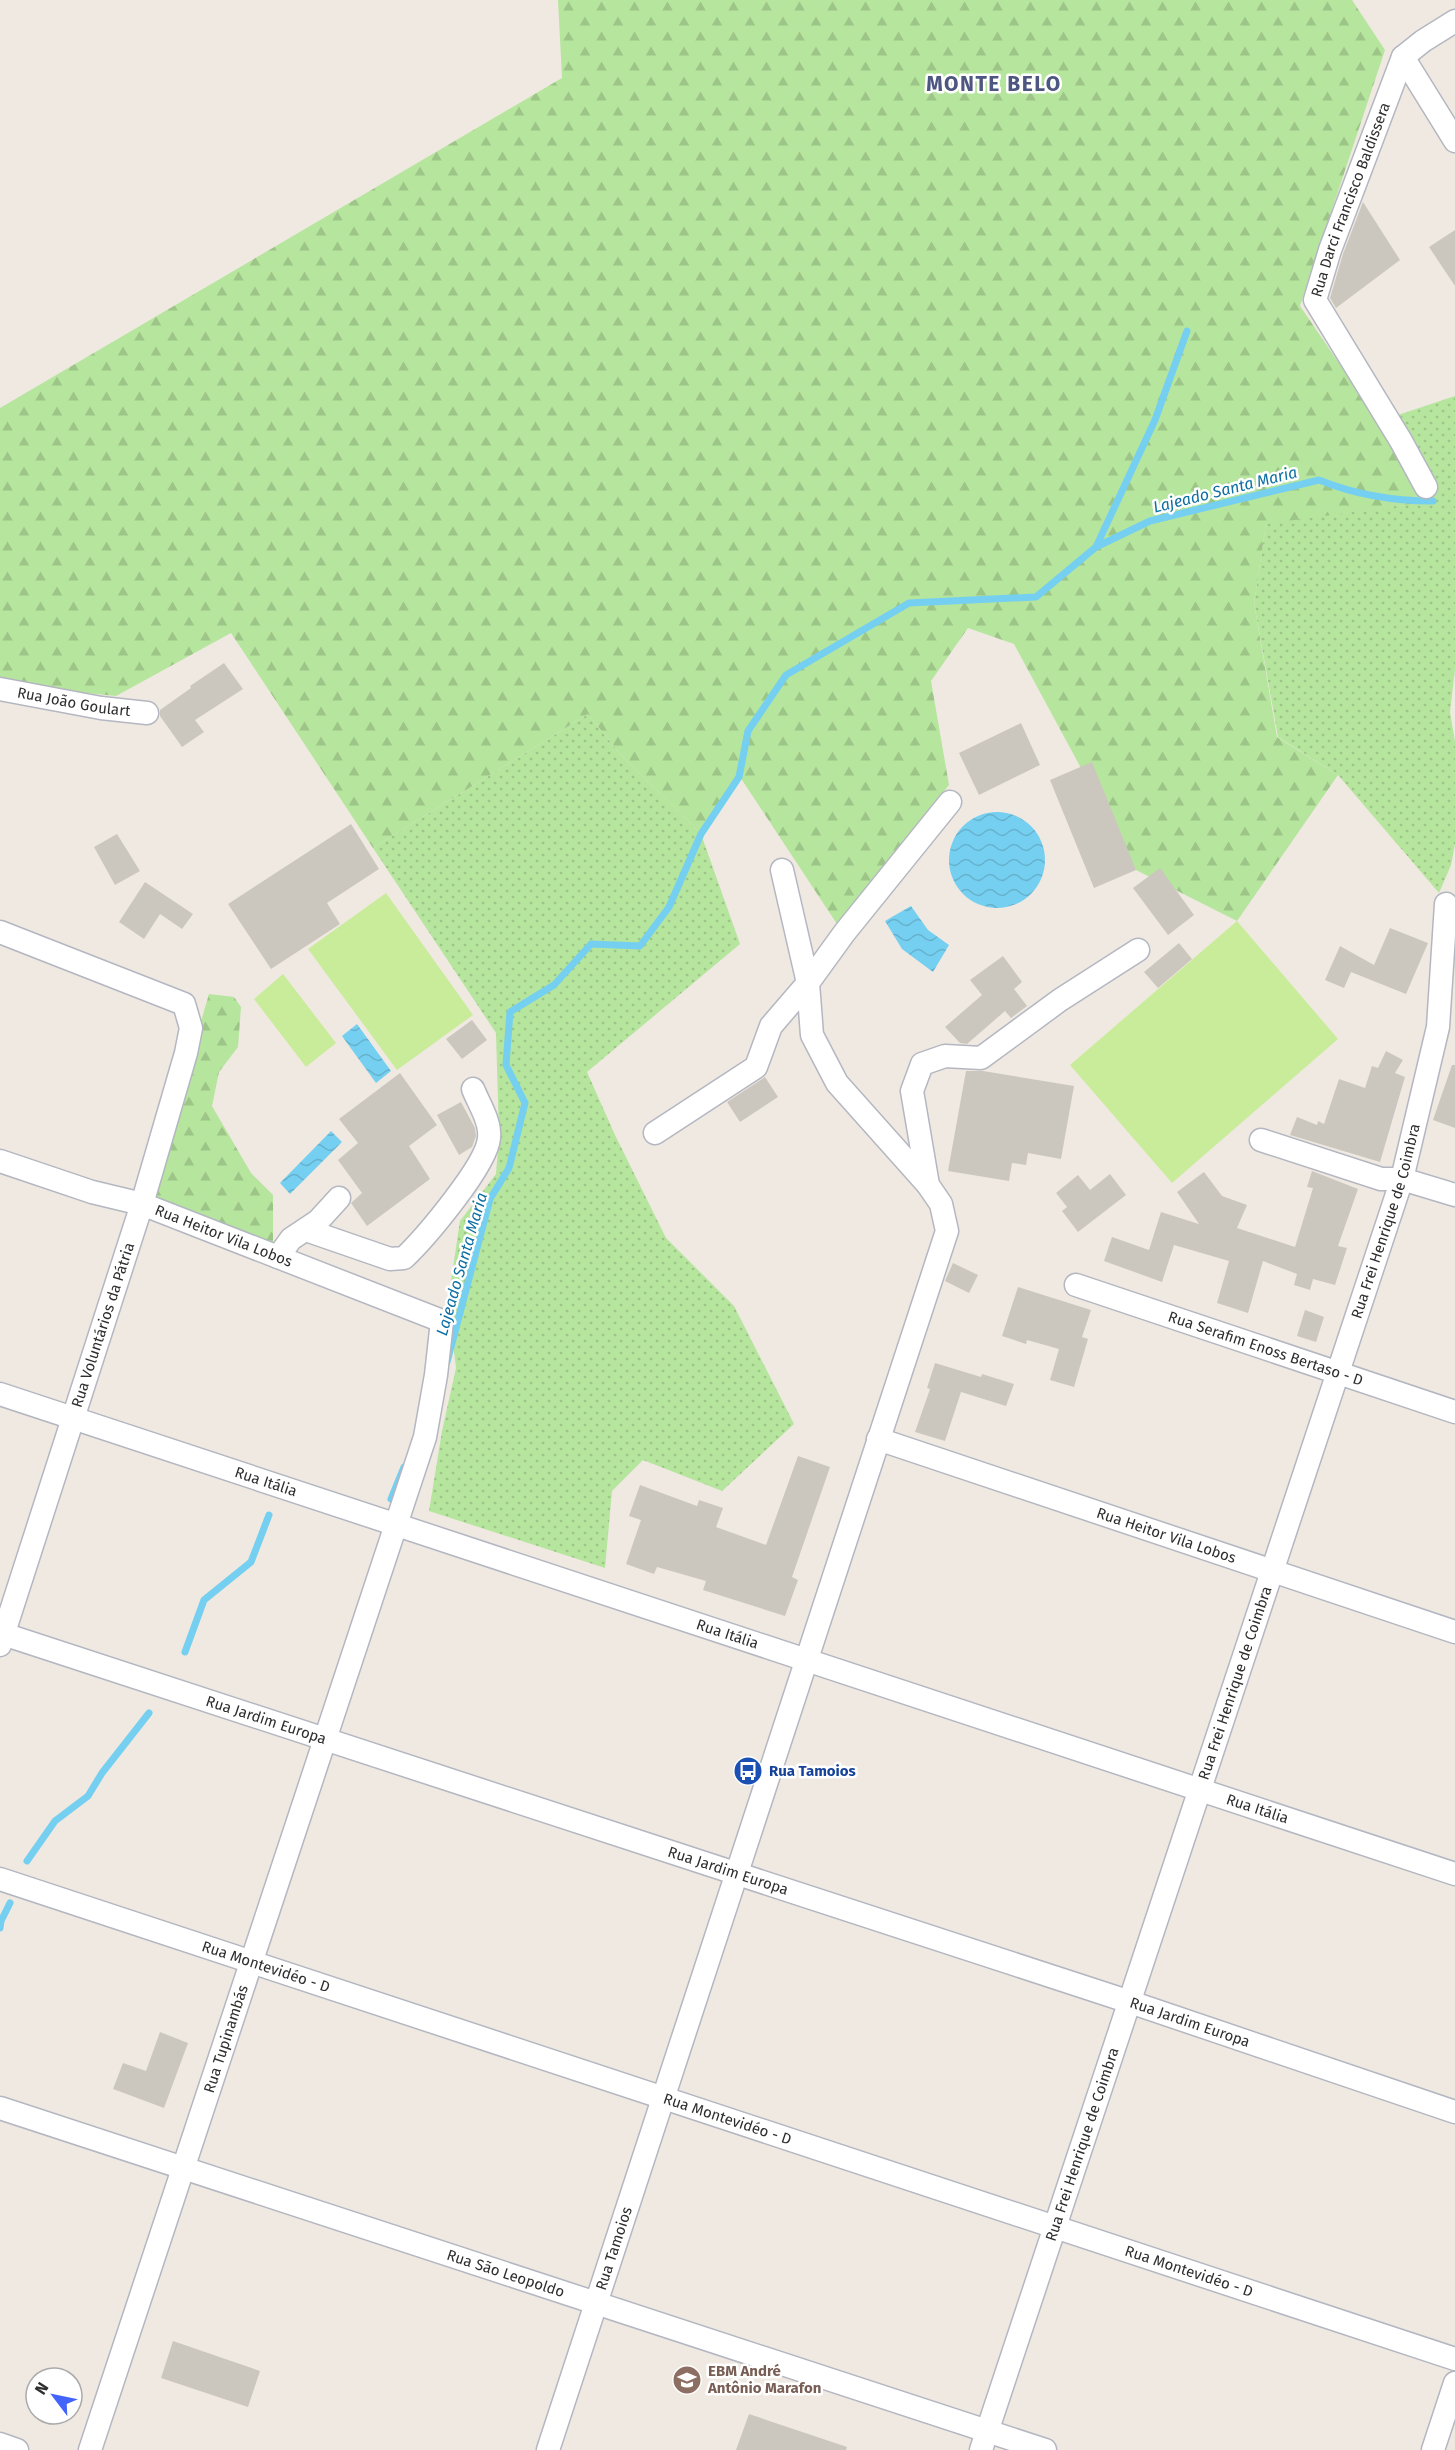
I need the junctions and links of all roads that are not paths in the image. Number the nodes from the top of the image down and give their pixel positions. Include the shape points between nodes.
1 (1455, 21) edge
2 (1403, 57) junction
3 (1455, 141) edge
4 (1426, 487) dead end
5 (0, 689) edge
6 (147, 713) dead end
7 (950, 802) dead end
8 (782, 870) dead end
9 (1446, 904) dead end
10 (0, 932) edge
11 (1138, 950) dead end
12 (808, 983) junction
13 (473, 1089) dead end
14 (655, 1133) dead end
15 (1261, 1140) dead end
16 (0, 1161) edge
17 (1402, 1179) junction
18 (928, 1185) junction
19 (1455, 1195) edge
20 (339, 1198) dead end
21 (142, 1204) junction
22 (306, 1230) junction
23 (278, 1257) junction
24 (1076, 1285) dead end
25 (442, 1322) joint
26 (1339, 1372) junction
27 (0, 1394) edge
28 (1455, 1412) edge
29 (73, 1418) junction
30 (878, 1438) junction
31 (395, 1524) junction
32 (1274, 1569) junction
33 (1455, 1632) edge
34 (1, 1638) edge
35 (806, 1660) junction
36 (325, 1739) junction
37 (1200, 1790) junction
38 (736, 1874) junction
39 (1455, 1874) edge
40 (0, 1879) edge
41 (251, 1962) junction
42 (1130, 2002) junction
43 (663, 2098) junction
44 (0, 2108) edge
45 (1455, 2112) edge
46 (183, 2168) junction
47 (1055, 2227) junction
48 (596, 2303) junction
49 (1455, 2359) edge
50 (1455, 2383) edge
51 (984, 2441) edge
52 (0, 2444) edge
53 (17, 2450) edge
54 (90, 2450) edge
55 (548, 2450) edge
56 (1045, 2450) edge
57 (1433, 2450) edge

1 - 2 street
2 - 3 street
2 - 4 street, Rua Darci Francisco Baldissera via 1315,300
5 - 6 street, Rua João Goulart
7 - 12 street
8 - 12 street
9 - 17 street, Rua Frei Henrique de Coimbra via 1438,1027
10 - 21 street, Rua Voluntários da Pátria via 184,1004 191,1028 186,1053
11 - 18 street via 1060,1000 981,1058 945,1056 922,1064 912,1091
12 - 14 street via 771,1026 756,1067
12 - 18 street via 812,1035 837,1083
13 - 22 street via 490,1140 471,1179 404,1258 390,1258
15 - 17 street via 1381,1179
16 - 21 street, Rua Heitor Vila Lobos via 92,1192
17 - 19 street
17 - 26 street, Rua Frei Henrique de Coimbra
18 - 30 street, Rua Tamoios via 941,1204 947,1231
20 - 22 street
21 - 23 street, Rua Heitor Vila Lobos
21 - 29 street, Rua Voluntários da Pátria
22 - 23 street via 291,1239
23 - 25 street, Rua Heitor Vila Lobos
24 - 26 street, Rua Serafim Enoss Bertaso - D
25 - 31 street, Rua Tupinambás via 425,1437
26 - 28 street, Rua Serafim Enoss Bertaso - D
26 - 32 street, Rua Frei Henrique de Coimbra
27 - 29 street, Rua Itália
29 - 31 street, Rua Itália
29 - 34 street, Rua Voluntários da Pátria
30 - 32 street, Rua Heitor Vila Lobos
30 - 35 street, Rua Tamoios
31 - 35 street, Rua Itália
31 - 36 street, Rua Tupinambás
32 - 33 street, Rua Heitor Vila Lobos
32 - 37 street, Rua Frei Henrique de Coimbra
34 - 36 street, Rua Jardim Europa
35 - 37 street, Rua Itália
35 - 38 street, Rua Tamoios
36 - 38 street, Rua Jardim Europa
36 - 41 street, Rua Tupinambás
37 - 39 street, Rua Itália
37 - 42 street, Rua Frei Henrique de Coimbra
38 - 42 street, Rua Jardim Europa
38 - 43 street, Rua Tamoios
40 - 41 street, Rua Montevidéo - D
41 - 43 street, Rua Montevidéo - D
41 - 46 street, Rua Tupinambás
42 - 45 street, Rua Jardim Europa
42 - 47 street, Rua Frei Henrique de Coimbra
43 - 47 street, Rua Montevidéo - D
43 - 48 street, Rua Tamoios
44 - 46 street, Rua São Leopoldo
46 - 48 street, Rua São Leopoldo
46 - 54 street, Rua Tupinambás
47 - 49 street, Rua Montevidéo - D
47 - 51 street, Rua Frei Henrique de Coimbra
48 - 51 street, Rua São Leopoldo
48 - 55 street, Rua Tamoios
50 - 57 street
51 - 56 street, Rua São Leopoldo
52 - 53 street

